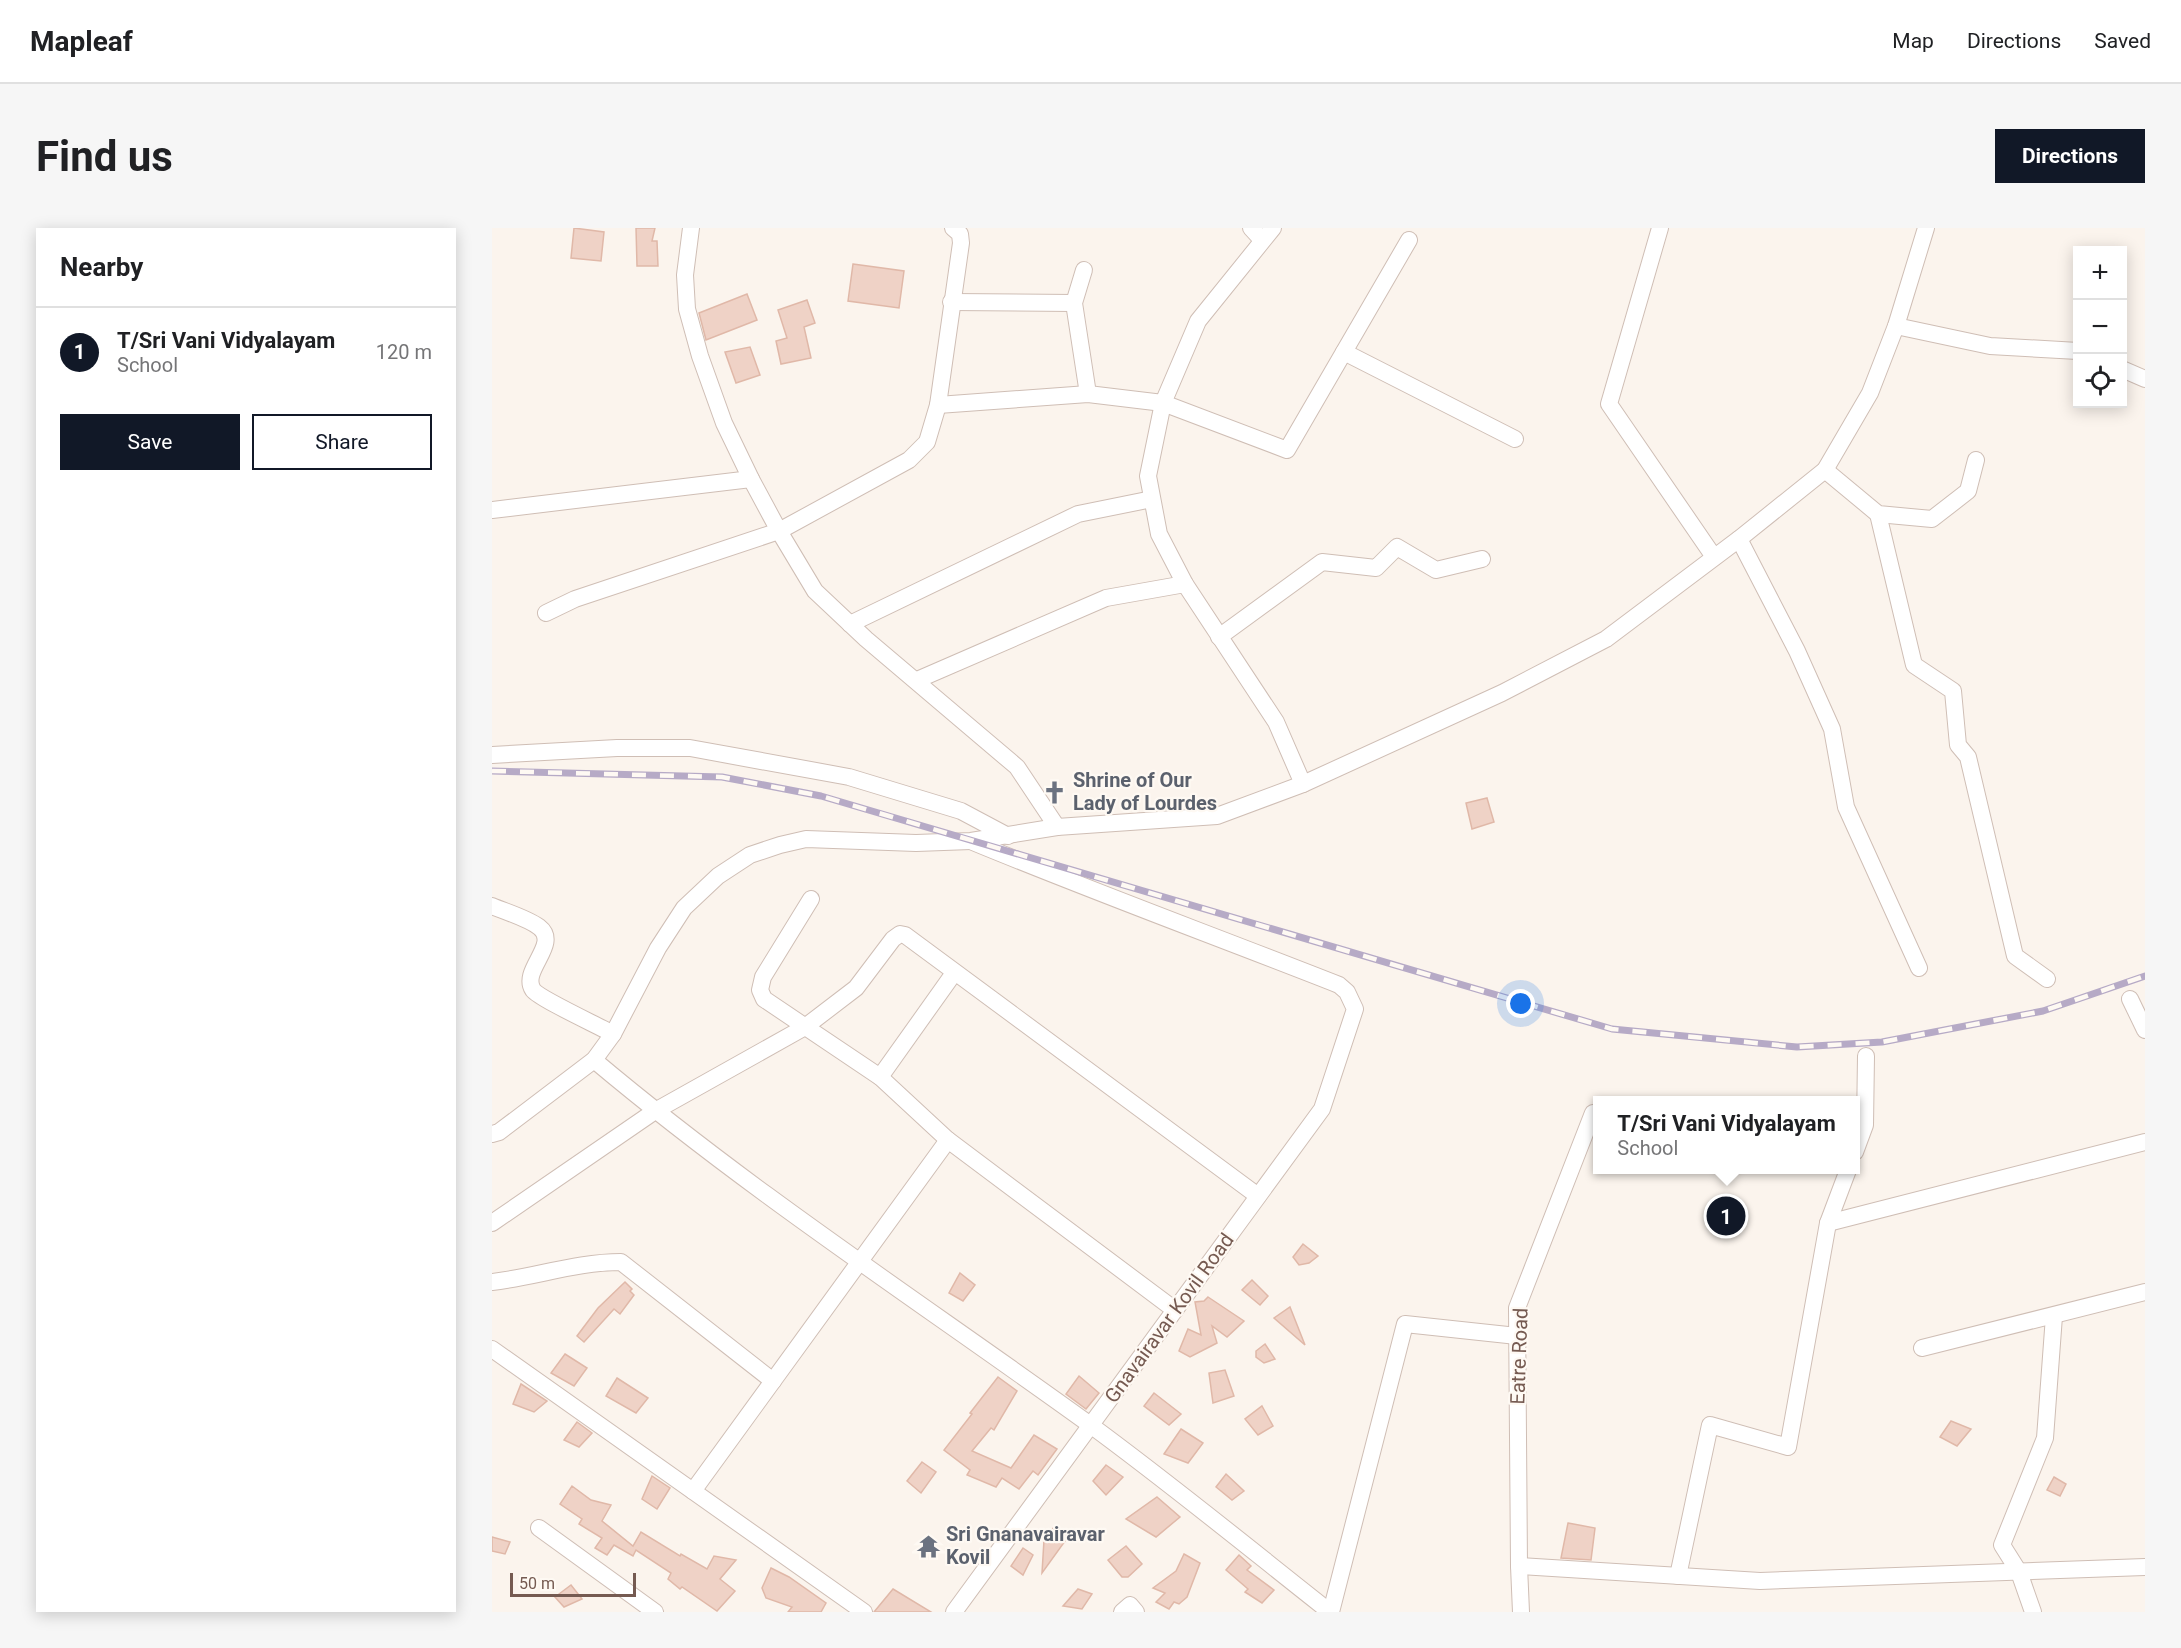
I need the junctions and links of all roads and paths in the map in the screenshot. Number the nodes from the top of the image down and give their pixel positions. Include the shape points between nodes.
1 (691, 228) edge
2 (952, 228) edge
3 (1660, 228) edge
4 (1926, 228) edge
5 (1262, 232) edge
6 (1409, 240) dead end
7 (1084, 270) dead end
8 (951, 302) junction
9 (1074, 303) junction
10 (1896, 326) junction
11 (2073, 351) edge
12 (1344, 352) junction
13 (2127, 371) edge
14 (2145, 379) edge
15 (1088, 394) junction
16 (1163, 403) junction
17 (938, 405) junction
18 (1515, 439) dead end
19 (1976, 460) dead end
20 (1825, 470) junction
21 (751, 479) junction
22 (1152, 499) junction
23 (492, 510) edge
24 (1878, 514) junction
25 (779, 531) junction
26 (1739, 539) junction
27 (1714, 557) junction
28 (1482, 559) dead end
29 (1185, 584) junction
30 (546, 613) dead end
31 (850, 624) junction
32 (1220, 637) junction
33 (917, 680) junction
34 (492, 754) edge
35 (1304, 784) junction
36 (1057, 827) junction
37 (1008, 836) junction
38 (970, 841) junction
39 (811, 899) dead end
40 (492, 906) edge
41 (1918, 968) dead end
42 (954, 973) junction
43 (2048, 979) dead end
44 (2130, 999) dead end
45 (805, 1027) junction
46 (2145, 1030) edge
47 (613, 1034) junction
48 (1866, 1056) dead end
49 (594, 1060) junction
50 (880, 1077) junction
51 (655, 1111) junction
52 (1593, 1113) dead end
53 (492, 1134) edge
54 (1860, 1138) edge
55 (948, 1140) junction
56 (2145, 1142) edge
57 (1846, 1174) edge
58 (1258, 1196) junction
59 (492, 1223) edge
60 (1828, 1223) junction
61 (859, 1263) junction
62 (492, 1282) edge
63 (2145, 1292) edge
64 (1175, 1310) junction
65 (2054, 1316) junction
66 (1517, 1336) junction
67 (1922, 1348) dead end
68 (492, 1349) edge
69 (773, 1381) junction
70 (1090, 1425) junction
71 (693, 1491) junction
72 (539, 1528) dead end
73 (1519, 1566) junction
74 (2145, 1567) edge
75 (2019, 1572) junction
76 (1678, 1576) junction
77 (655, 1612) edge
78 (864, 1612) edge
79 (954, 1612) edge
80 (1122, 1612) edge
81 (1136, 1612) edge
82 (1330, 1612) edge
83 (1521, 1612) edge
84 (2033, 1612) edge

1 - 21 street via 685,275 687,309 724,423
2 - 8 street via 960,234 961,243
3 - 27 street via 1609,404
4 - 10 street
5 - 16 street via 1198,321
6 - 12 street
7 - 9 street
8 - 9 street
8 - 17 street
9 - 15 street
10 - 11 street via 1990,346
10 - 20 street via 1870,393
12 - 16 street via 1287,450
12 - 18 street
13 - 14 street
15 - 16 street
15 - 17 street
16 - 22 street via 1148,476
17 - 25 street via 927,442 909,460
19 - 24 street via 1968,491 1932,519
20 - 24 street
20 - 26 street
21 - 23 street
21 - 25 street
22 - 29 street via 1159,534
22 - 31 street via 1078,514
24 - 43 street via 1914,665 1953,691 1958,745 1968,757 2014,956
25 - 30 street via 575,599
25 - 31 street via 815,591
26 - 27 street
26 - 41 street via 1832,729 1846,807
27 - 35 street via 1606,639 1502,693
28 - 32 street via 1436,570 1397,548 1376,568 1322,562
29 - 32 street
29 - 33 street via 1106,598
31 - 33 street
32 - 35 street via 1276,722
33 - 36 street via 1017,767
34 - 37 street via 690,748 849,777 961,811
35 - 36 street via 1217,816
36 - 37 street
37 - 38 street
38 - 47 street via 806,839 750,855 718,876 684,908 658,948
38 - 58 street, Gnavairavar Kovil Road via 1252,950 1339,985 1347,992 1355,1009 1322,1109
39 - 45 street via 763,977 760,990 764,999
40 - 47 street via 539,927 545,934 531,974 534,991
42 - 45 street via 900,934 856,988
42 - 50 street
42 - 58 street
44 - 46 street
45 - 50 street
45 - 51 street
47 - 49 street
48 - 54 street via 1865,1125
49 - 51 street
49 - 53 street
50 - 55 street
51 - 59 street
51 - 61 street
52 - 66 street, Eatre Road via 1517,1308
55 - 61 street
55 - 64 street
56 - 60 street
57 - 60 street
58 - 64 street, Gnavairavar Kovil Road
60 - 76 street via 1788,1447 1710,1425
61 - 69 street
61 - 70 street
62 - 69 street via 595,1262 621,1262
63 - 65 street
64 - 70 street, Gnavairavar Kovil Road
65 - 67 street
65 - 75 street via 2045,1438 2002,1545
66 - 73 street, Eatre Road
66 - 82 street via 1405,1324
68 - 71 street
69 - 71 street
70 - 79 street, Gnavairavar Kovil Road
70 - 82 street
71 - 78 street
72 - 77 street
73 - 76 street
73 - 83 street, Eatre Road
74 - 75 street
75 - 76 street via 1760,1581
75 - 84 street
80 - 81 street via 1130,1605

